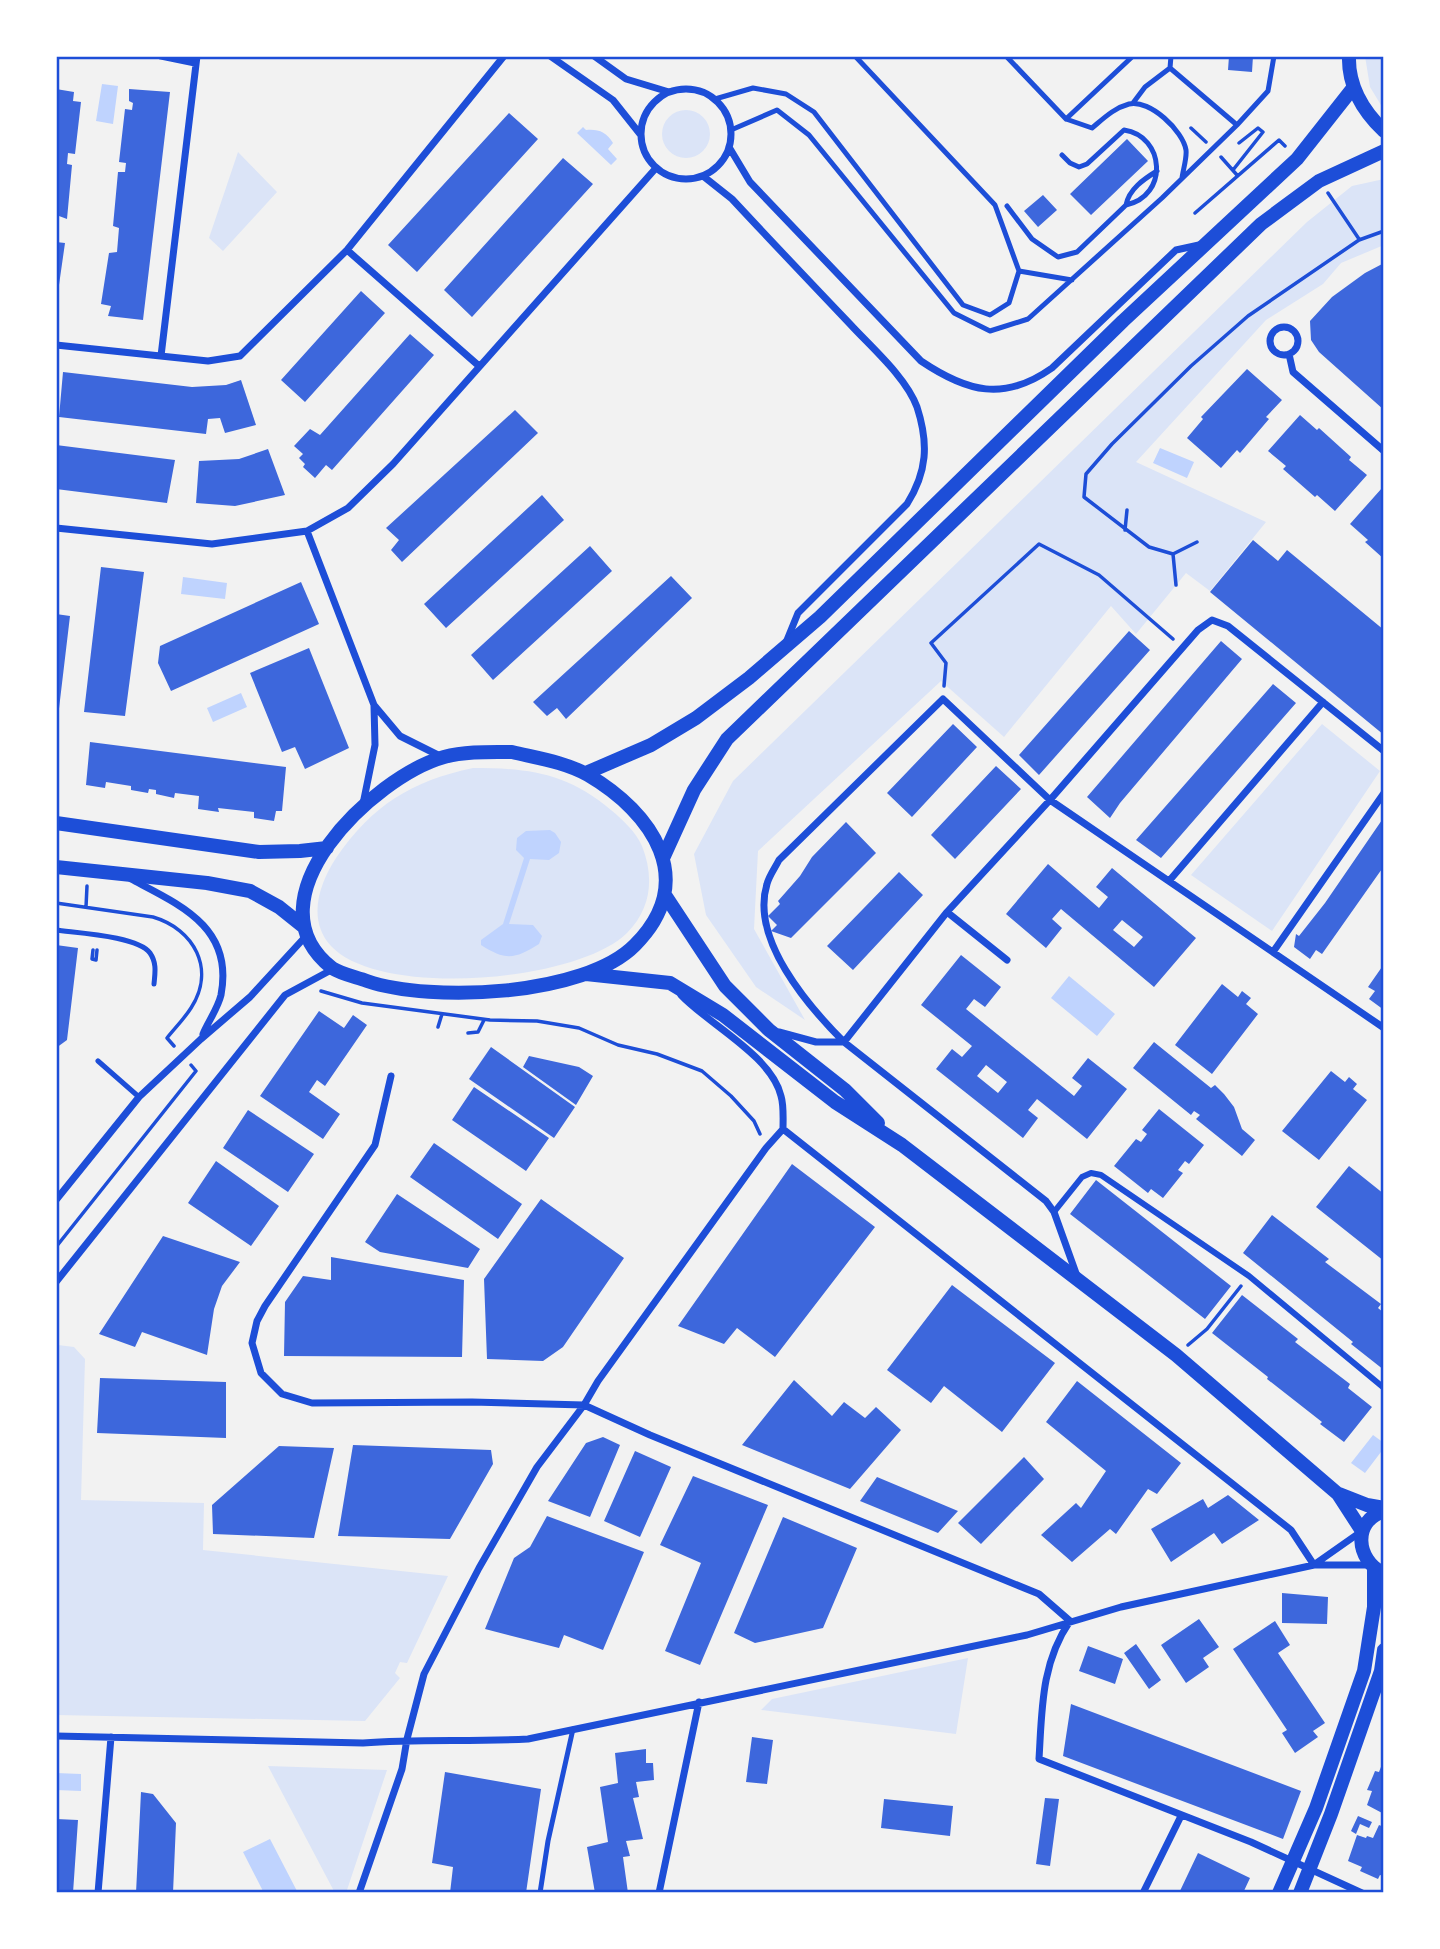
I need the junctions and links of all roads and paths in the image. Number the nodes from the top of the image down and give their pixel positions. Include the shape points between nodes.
1 (161, 56) edge
2 (504, 56) edge
3 (551, 56) edge
4 (594, 56) edge
5 (855, 56) edge
6 (1006, 56) edge
7 (1133, 56) edge
8 (1171, 56) edge
9 (1274, 56) edge
10 (1349, 56) edge
11 (196, 59) edge
12 (1170, 68) junction
13 (1353, 88) junction
14 (669, 92) junction
15 (715, 99) junction
16 (1133, 103) junction
17 (1066, 119) junction
18 (1237, 125) junction
19 (731, 130) junction
20 (1384, 131) edge
21 (640, 134) junction
22 (729, 147) junction
23 (1384, 151) edge
24 (1062, 155) dead end
25 (656, 168) junction
26 (1157, 171) junction
27 (1233, 171) junction
28 (703, 176) junction
29 (1182, 178) junction
30 (1319, 181) junction
31 (1126, 205) junction
32 (1007, 206) dead end
33 (1195, 214) dead end
34 (1384, 231) edge
35 (1359, 240) junction
36 (1207, 244) junction
37 (347, 250) junction
38 (1019, 271) junction
39 (1072, 280) junction
40 (56, 345) edge
41 (1289, 354) dead end
42 (161, 356) junction
43 (479, 366) junction
44 (1384, 451) edge
45 (1127, 510) dead end
46 (56, 527) edge
47 (1125, 530) junction
48 (307, 531) junction
49 (1197, 542) dead end
50 (1172, 554) junction
51 (1176, 585) dead end
52 (1183, 647) junction
53 (784, 648) junction
54 (943, 699) junction
55 (1323, 702) junction
56 (374, 705) junction
57 (1384, 751) edge
58 (443, 757) junction
59 (586, 774) junction
60 (1384, 793) edge
61 (1050, 800) junction
62 (363, 804) junction
63 (56, 822) edge
64 (327, 848) junction
65 (664, 856) junction
66 (56, 867) edge
67 (124, 876) junction
68 (1169, 881) junction
69 (665, 895) junction
70 (947, 912) junction
71 (56, 930) edge
72 (305, 931) junction
73 (1273, 952) junction
74 (1007, 961) dead end
75 (333, 969) junction
76 (586, 974) junction
77 (670, 983) junction
78 (154, 984) dead end
79 (320, 991) dead end
80 (442, 1014) junction
81 (484, 1019) junction
82 (438, 1027) dead end
83 (1384, 1028) edge
84 (769, 1030) junction
85 (468, 1033) dead end
86 (201, 1039) junction
87 (844, 1042) junction
88 (98, 1061) dead end
89 (196, 1071) dead end
90 (391, 1076) dead end
91 (139, 1097) junction
92 (783, 1129) junction
93 (902, 1146) junction
94 (766, 1148) junction
95 (56, 1200) edge
96 (1054, 1212) junction
97 (56, 1247) edge
98 (1249, 1276) junction
99 (1079, 1280) junction
100 (56, 1282) edge
101 (1176, 1355) junction
102 (1384, 1388) edge
103 (584, 1405) junction
104 (1338, 1494) junction
105 (1384, 1510) edge
106 (1362, 1531) junction
107 (1314, 1565) junction
108 (1376, 1569) edge
109 (1070, 1620) junction
110 (1384, 1650) edge
111 (699, 1702) junction
112 (573, 1729) junction
113 (56, 1736) edge
114 (111, 1737) junction
115 (407, 1740) junction
116 (1181, 1816) junction
117 (1293, 1862) junction
118 (1309, 1870) junction
119 (98, 1893) edge
120 (359, 1893) edge
121 (540, 1893) edge
122 (659, 1893) edge
123 (1143, 1893) edge
124 (1279, 1893) edge
125 (1300, 1893) edge
126 (1362, 1893) edge

1 - 11 street
2 - 37 street
3 - 21 street via 613,100
4 - 14 street via 625,79
5 - 38 lane via 995,205
6 - 17 lane
7 - 17 lane
8 - 12 lane
9 - 18 lane via 1268,91
10 - 13 main road
11 - 42 street
12 - 16 lane via 1145,86
12 - 18 lane
13 - 20 main road
13 - 36 main road via 1297,159
14 - 15 street via 693,89
14 - 21 street via 648,108
15 - 19 street
15 - 38 lane via 753,88 786,94 814,112 964,304 990,315 1009,303
16 - 17 lane via 1112,110 1092,128
16 - 29 lane via 1148,107 1172,124 1186,150
18 - 29 lane
19 - 22 street
19 - 39 lane via 777,110 809,135 954,313 990,331 1028,319
21 - 25 street via 642,147
22 - 28 street via 724,159
22 - 36 street via 750,182 921,361 971,388 991,391 1035,380 1176,250
23 - 30 main road
24 - 26 lane via 1079,167 1124,130 1133,131 1157,158
25 - 28 street via 678,179
25 - 43 street
26 - 31 lane via 1128,195
26 - 31 lane via 1153,188 1135,204
27 - 27 path via 1264,132 1258,128 1221,157
27 - 33 path via 1237,175
28 - 53 street via 732,199 888,362 916,404 923,433 920,483 907,504 798,612
29 - 39 lane
30 - 35 path
30 - 65 main road via 1261,224 727,739 694,790
31 - 32 lane via 1077,252 1058,257 1032,239
34 - 35 path
35 - 47 path via 1248,316 1191,366 1086,474 1084,497
36 - 53 main road
37 - 42 street via 240,355 208,361
37 - 43 street
38 - 39 lane
40 - 42 street
41 - 44 street via 1293,372
43 - 48 street via 348,508
45 - 47 path
46 - 48 street via 212,544
47 - 50 path via 1149,547
48 - 56 street
49 - 50 path
50 - 51 path
52 - 54 path via 1099,575 1039,544 931,643 946,663
52 - 55 street via 1212,620 1228,626
52 - 61 street
53 - 59 main road via 696,718 651,745
54 - 61 street
54 - 87 street via 779,860 767,883 763,906 778,958
55 - 57 street
55 - 68 street
56 - 58 street via 400,736
56 - 62 street via 374,745
58 - 59 main road via 512,752
58 - 62 main road via 399,778
59 - 65 main road via 634,810
60 - 73 street
61 - 68 street
61 - 70 street
62 - 64 main road
63 - 64 main road via 259,852
64 - 72 main road via 313,870 306,896
65 - 69 main road
66 - 67 main road
67 - 72 main road via 250,891 279,907
67 - 86 street via 179,905 210,932 223,968 220,997
68 - 73 street
69 - 76 main road via 655,922 634,947
69 - 84 main road via 725,986
70 - 74 street
70 - 87 street
71 - 78 lane via 136,942 149,951 155,965
72 - 75 main road
72 - 86 street via 250,997
73 - 83 street
75 - 76 main road via 386,987 453,994 525,988
75 - 100 street via 285,995
76 - 77 main road
77 - 92 street via 765,1066 781,1094
77 - 93 main road via 723,1015 835,1102
79 - 80 path via 362,1003
80 - 81 path
80 - 82 path
81 - 85 path via 478,1032
81 - 94 path via 579,1028 702,1070 754,1121
84 - 87 street via 816,1042
84 - 93 main road via 845,1090
86 - 91 street
87 - 96 street via 1046,1201
88 - 91 lane
89 - 97 path
90 - 103 street via 375,1145 257,1321 251,1343 261,1373 282,1394 312,1403
91 - 95 street
92 - 94 street
92 - 107 street via 1291,1530
93 - 99 main road
94 - 103 street
96 - 98 street via 1082,1177 1101,1175
96 - 99 street
98 - 101 path via 1207,1329
98 - 102 street
99 - 101 main road
101 - 104 main road
103 - 109 street via 1038,1594
103 - 115 street via 537,1467 480,1568 424,1674
104 - 105 main road
104 - 106 main road
105 - 106 main road
106 - 107 street
106 - 108 main road via 1363,1556
107 - 108 street
107 - 109 street
108 - 117 main road via 1364,1671
109 - 111 street via 1027,1635
109 - 116 street via 1057,1640 1045,1681 1038,1759
110 - 118 main road
111 - 112 street
111 - 122 street
112 - 115 street via 528,1739
112 - 121 lane
113 - 114 street
114 - 115 street
114 - 119 street
115 - 120 street via 402,1769
116 - 117 street
116 - 123 street
117 - 118 street
117 - 124 main road
118 - 125 main road
118 - 126 street

